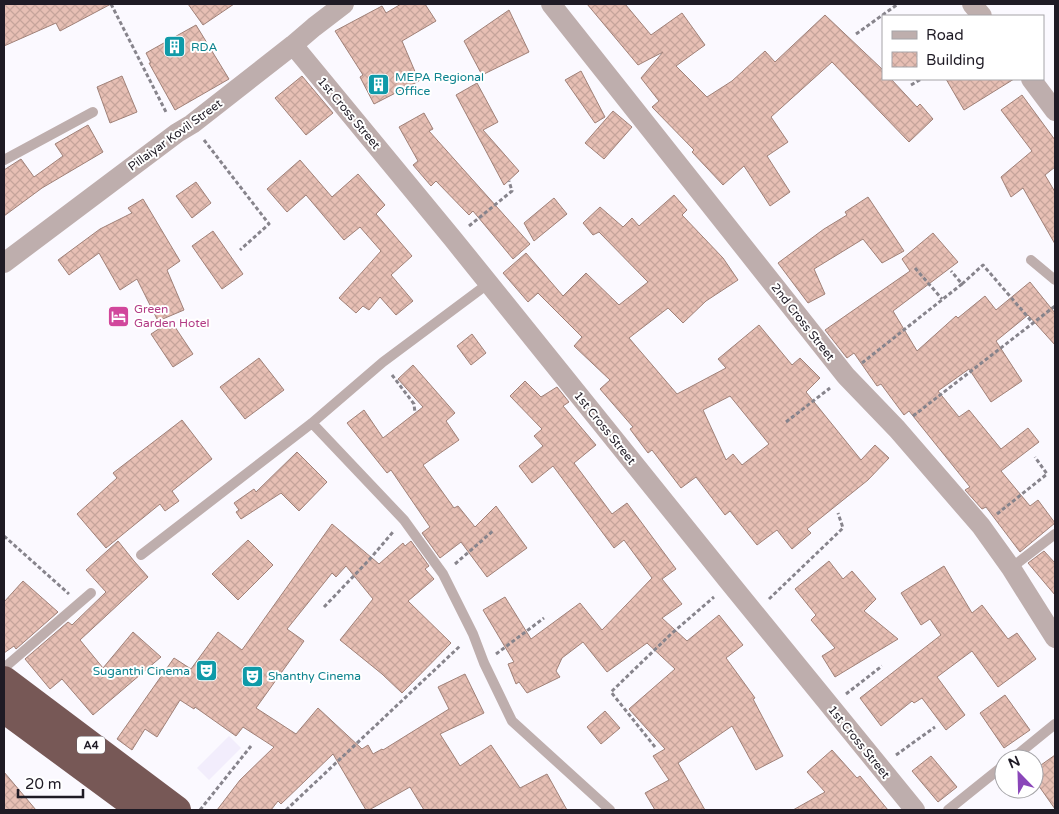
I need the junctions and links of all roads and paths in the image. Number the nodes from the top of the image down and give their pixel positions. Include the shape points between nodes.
1 (112, 4) edge
2 (344, 4) edge
3 (551, 4) edge
4 (898, 4) edge
5 (972, 4) edge
6 (882, 15) edge
7 (883, 15) edge
8 (981, 15) edge
9 (856, 34) dead end
10 (293, 45) junction
11 (919, 80) edge
12 (1032, 80) edge
13 (911, 85) dead end
14 (1055, 111) edge
15 (92, 112) dead end
16 (184, 128) junction
17 (4, 160) edge
18 (509, 181) dead end
19 (453, 239) junction
20 (240, 250) dead end
21 (1031, 260) dead end
22 (4, 263) edge
23 (915, 268) dead end
24 (951, 271) dead end
25 (1055, 280) edge
26 (489, 283) junction
27 (962, 284) junction
28 (942, 299) junction
29 (1055, 306) edge
30 (1033, 323) junction
31 (383, 362) junction
32 (846, 376) junction
33 (415, 412) dead end
34 (786, 422) dead end
35 (312, 423) junction
36 (897, 428) junction
37 (1035, 457) dead end
38 (838, 513) dead end
39 (404, 520) junction
40 (981, 526) junction
41 (494, 530) dead end
42 (1055, 534) edge
43 (4, 536) edge
44 (142, 555) dead end
45 (1011, 568) junction
46 (443, 574) junction
47 (730, 583) junction
48 (91, 593) dead end
49 (80, 603) junction
50 (324, 607) dead end
51 (754, 614) junction
52 (544, 618) dead end
53 (1050, 618) edge
54 (473, 634) junction
55 (1055, 638) edge
56 (484, 663) junction
57 (882, 666) dead end
58 (4, 668) edge
59 (4, 680) edge
60 (830, 706) junction
61 (4, 709) edge
62 (1055, 724) edge
63 (935, 727) dead end
64 (251, 746) dead end
65 (655, 747) dead end
66 (1024, 749) edge
67 (879, 766) junction
68 (994, 773) edge
69 (141, 810) edge
70 (177, 810) edge
71 (200, 810) edge
72 (286, 810) edge
73 (610, 810) edge
74 (916, 810) edge
75 (948, 810) edge

1 - 16 path
2 - 10 street, Pillaiyar Kovil Street
3 - 32 street, 2nd Cross Street
4 - 7 path
5 - 8 street
6 - 9 path
10 - 16 street, Pillaiyar Kovil Street
10 - 19 street, 1st Cross Street
11 - 13 path
12 - 14 street
15 - 17 lane
16 - 20 path via 269,224
16 - 22 street, Pillaiyar Kovil Street
18 - 19 path via 512,191
19 - 26 street, 1st Cross Street
21 - 25 lane
23 - 28 path
24 - 27 path
26 - 31 lane
26 - 47 street, 1st Cross Street
27 - 28 path
27 - 30 path via 983,265
28 - 32 path
29 - 30 path
30 - 36 path
31 - 33 path via 414,404
31 - 35 lane
32 - 34 path
32 - 36 street, 2nd Cross Street
35 - 39 lane
35 - 44 lane
36 - 40 street, 2nd Cross Street
37 - 40 path via 1047,474
38 - 51 path via 843,528
39 - 46 lane
39 - 50 path
40 - 45 street, 2nd Cross Street
41 - 46 path
42 - 45 lane
43 - 49 path
45 - 53 street, 2nd Cross Street
46 - 54 lane
47 - 51 street, 1st Cross Street
47 - 65 path via 610,692
48 - 49 lane
49 - 58 lane
51 - 60 street, 1st Cross Street
52 - 56 path
53 - 55 street, 2nd Cross Street
54 - 56 lane
54 - 72 path
56 - 73 lane via 512,721
57 - 60 path
59 - 70 highway, A4
60 - 67 street, 1st Cross Street
61 - 69 highway, A4
62 - 66 lane
63 - 67 path
64 - 71 path
67 - 74 street, 1st Cross Street
68 - 75 lane

